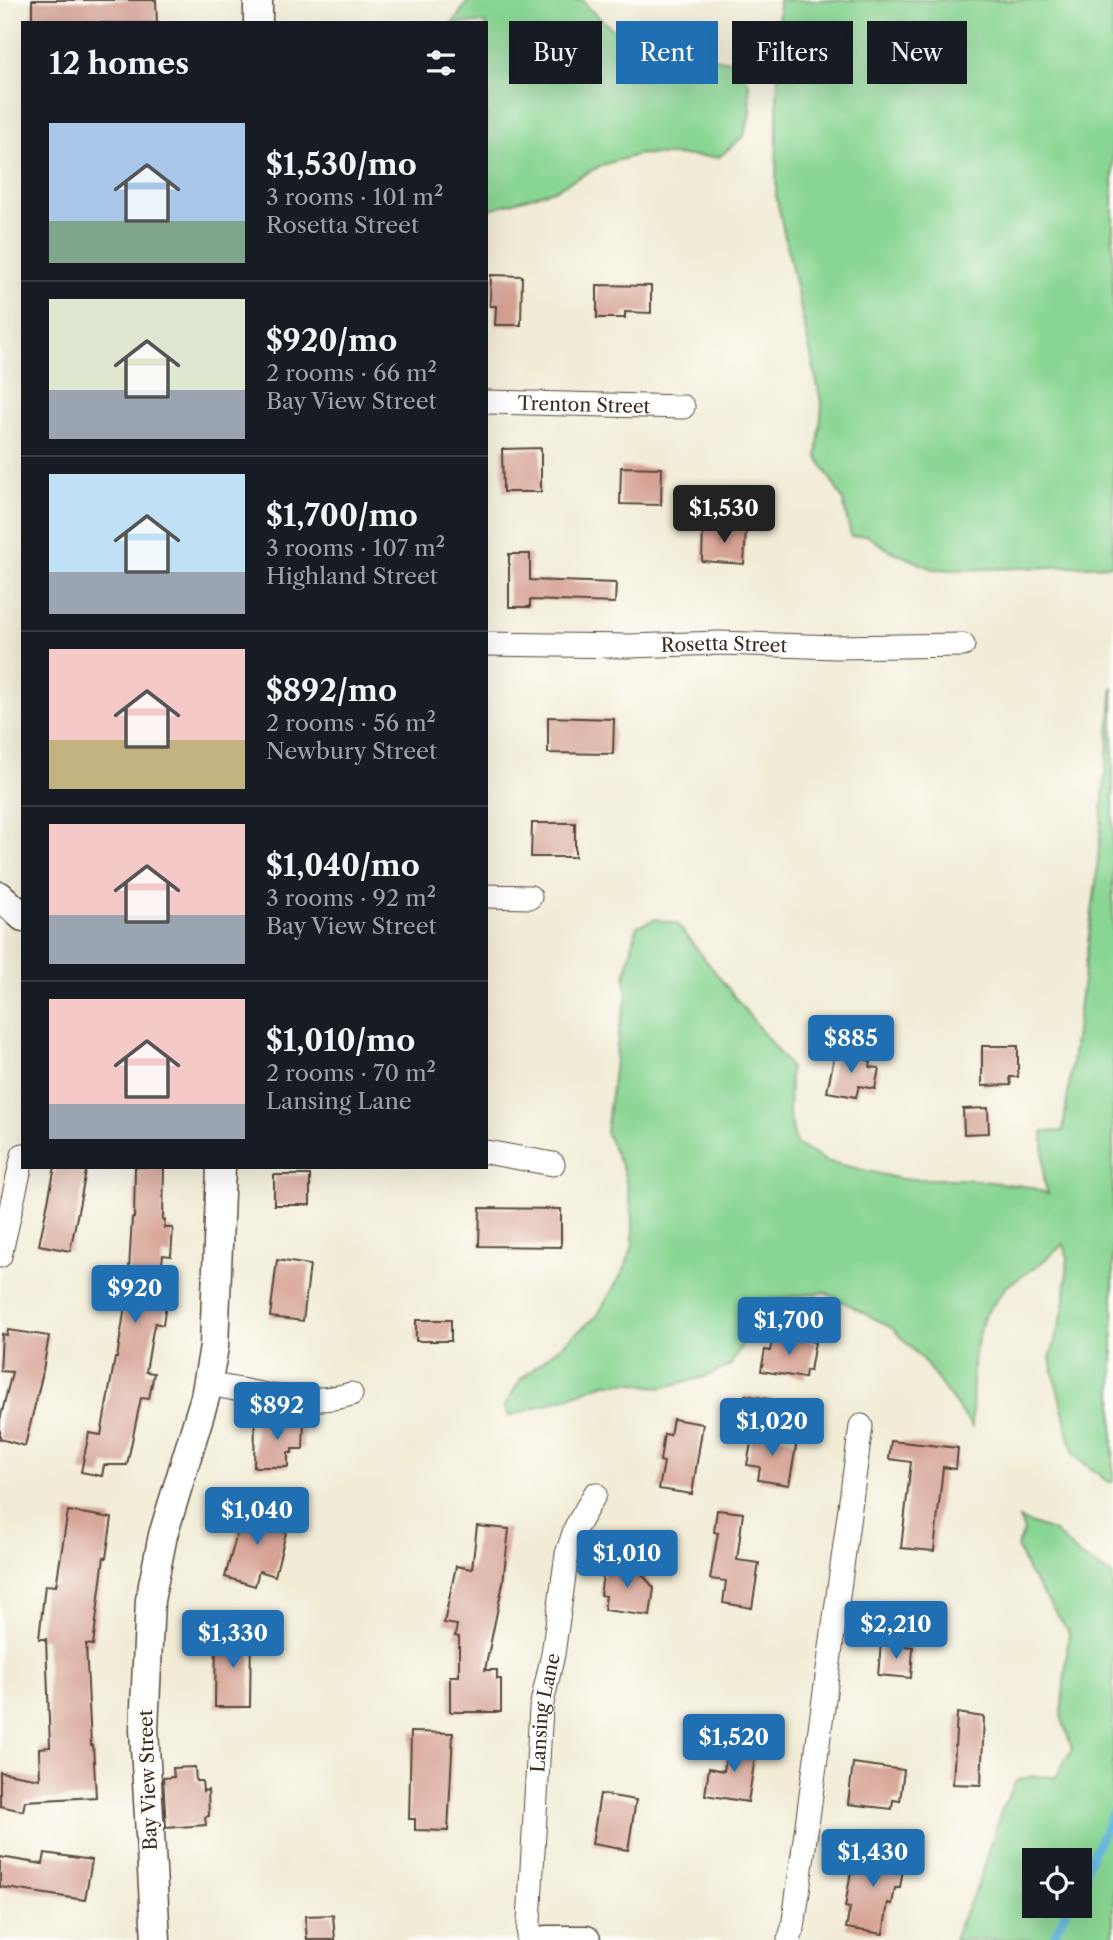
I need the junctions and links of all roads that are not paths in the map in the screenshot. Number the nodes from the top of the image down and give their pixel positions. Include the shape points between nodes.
1 (258, 0) edge
2 (258, 21) edge
3 (488, 402) edge
4 (682, 407) dead end
5 (488, 644) edge
6 (962, 645) dead end
7 (0, 895) edge
8 (488, 896) edge
9 (530, 897) dead end
10 (21, 915) edge
11 (488, 1152) edge
12 (21, 1164) edge
13 (553, 1164) dead end
14 (220, 1169) edge
15 (0, 1256) edge
16 (207, 1384) junction
17 (351, 1394) dead end
18 (862, 1426) dead end
19 (595, 1494) dead end
20 (156, 1940) edge
21 (528, 1940) edge
22 (547, 1940) edge
23 (586, 1940) edge
24 (789, 1940) edge

1 - 2 street
3 - 4 street, Trenton Street
5 - 6 street, Rosetta Street
7 - 10 street
8 - 9 street
11 - 13 street
12 - 15 street
14 - 16 street, Bay View Street via 214,1347
16 - 17 street via 315,1400
16 - 20 street, Bay View Street via 163,1535 150,1600 144,1729
18 - 24 street
19 - 21 street, Lansing Lane via 566,1554 541,1708
22 - 23 street

